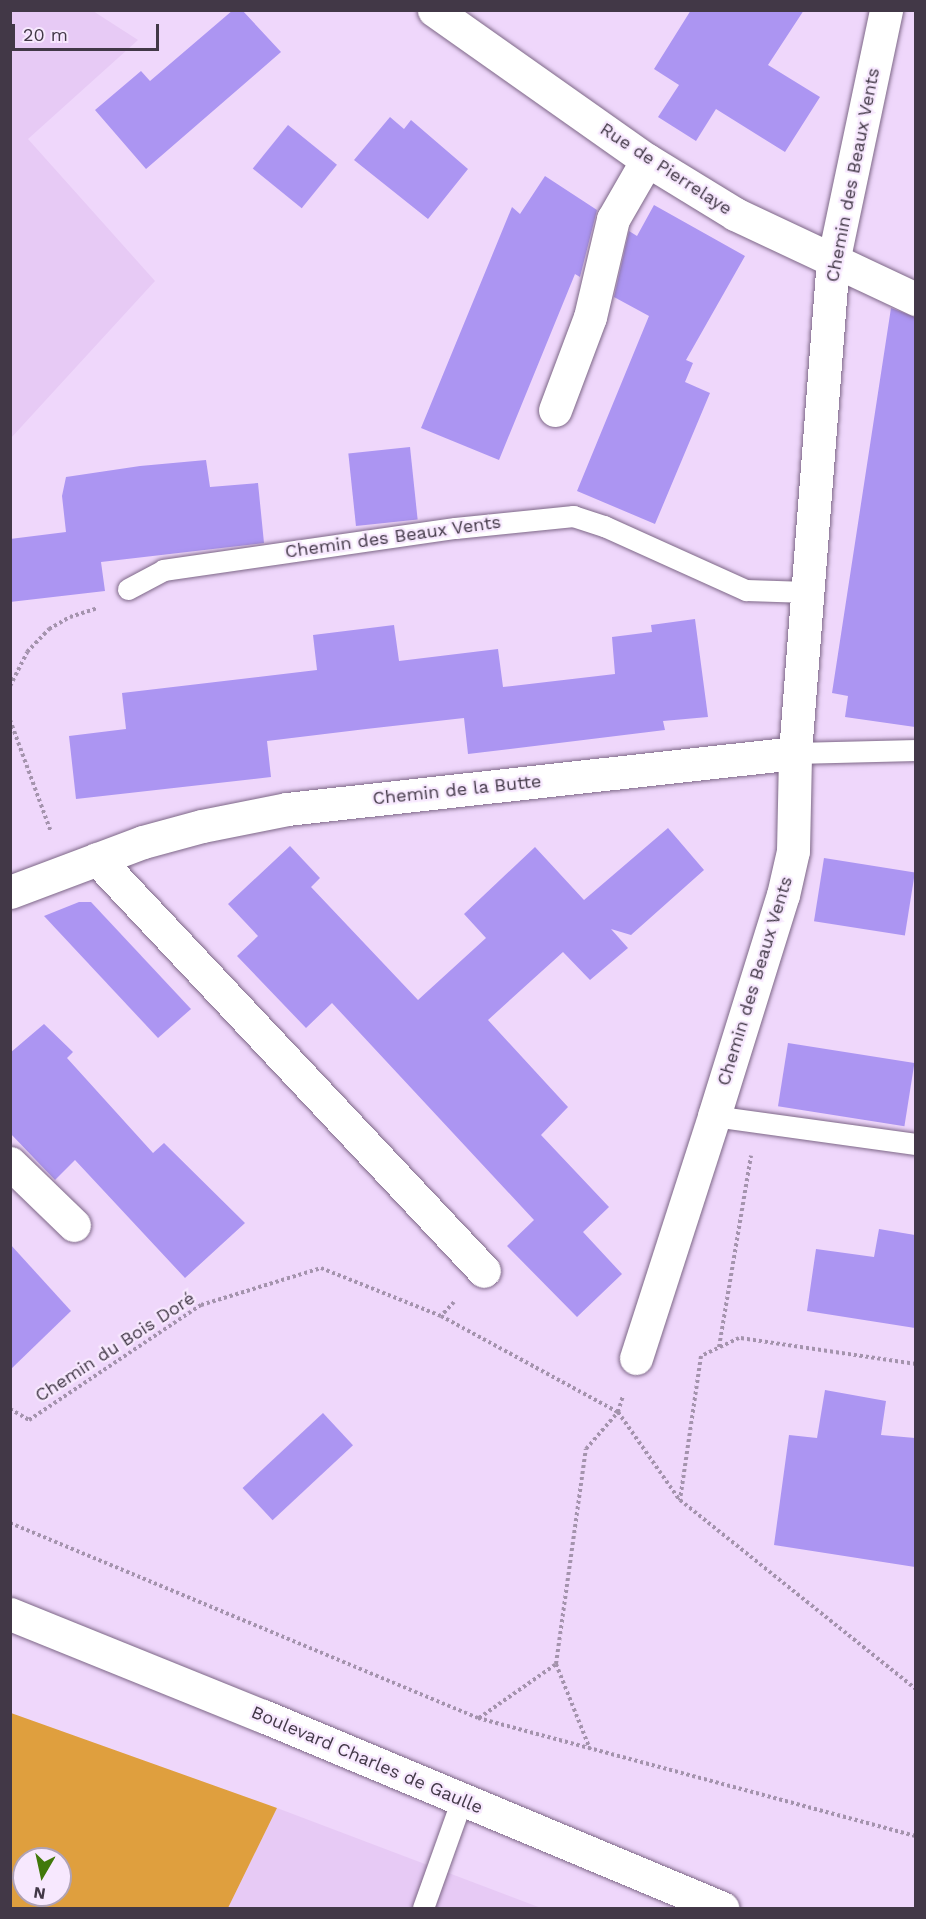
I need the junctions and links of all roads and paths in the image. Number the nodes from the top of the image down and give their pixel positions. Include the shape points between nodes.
1 (434, 10) edge
2 (886, 10) edge
3 (647, 160) junction
4 (833, 262) junction
5 (915, 299) edge
6 (555, 410) dead end
7 (128, 589) joint
8 (807, 592) junction
9 (10, 686) edge
10 (10, 720) edge
11 (915, 750) edge
12 (795, 753) junction
13 (97, 859) junction
14 (65, 869) junction
15 (10, 892) edge
16 (714, 1116) junction
17 (756, 1123) junction
18 (915, 1144) edge
19 (10, 1163) edge
20 (74, 1225) dead end
21 (484, 1271) joint
22 (441, 1316) junction
23 (719, 1347) junction
24 (636, 1358) dead end
25 (915, 1364) edge
26 (10, 1410) edge
27 (618, 1412) junction
28 (680, 1500) junction
29 (10, 1523) edge
30 (10, 1614) edge
31 (556, 1664) junction
32 (915, 1689) edge
33 (478, 1718) junction
34 (590, 1749) junction
35 (462, 1799) junction
36 (915, 1836) edge
37 (423, 1908) edge
38 (722, 1908) edge

1 - 3 street, Rue de Pierrelaye
2 - 4 street, Chemin des Beaux Vents
3 - 4 street, Rue de Pierrelaye via 735,214
3 - 6 street via 613,219 590,317
4 - 5 street, Rue de Pierrelaye
4 - 8 street, Chemin des Beaux Vents
7 - 8 lane, Chemin des Beaux Vents via 163,570 455,528 573,516 746,590
7 - 9 path via 104,605 49,629 27,652
8 - 12 street, Chemin des Beaux Vents
10 - 14 path
11 - 12 lane, Chemin de la Butte
12 - 13 street, Chemin de la Butte via 287,809 202,826
12 - 16 street, Chemin des Beaux Vents via 793,851
13 - 14 street, Chemin de la Butte
13 - 21 street
14 - 15 street, Chemin de la Butte
16 - 17 lane
16 - 24 street, Chemin des Beaux Vents
17 - 18 lane
17 - 23 path
19 - 20 street
21 - 22 path
22 - 26 path, Chemin du Bois Doré via 321,1268 201,1305 29,1420
22 - 27 path
23 - 25 path via 739,1338
23 - 28 path via 702,1356
27 - 28 path
27 - 31 path via 586,1449
28 - 32 path
29 - 33 path
30 - 35 street, Boulevard Charles de Gaulle
31 - 33 path
31 - 34 path
33 - 34 path
34 - 36 path
35 - 37 lane
35 - 38 street, Boulevard Charles de Gaulle

